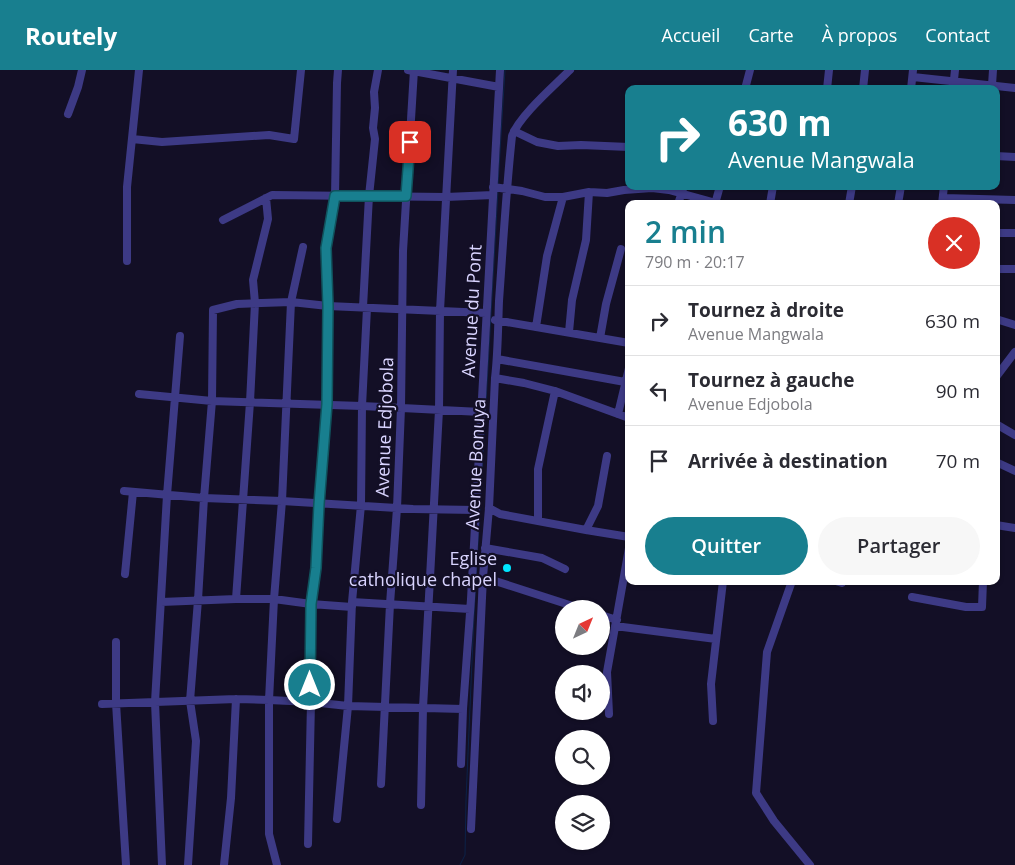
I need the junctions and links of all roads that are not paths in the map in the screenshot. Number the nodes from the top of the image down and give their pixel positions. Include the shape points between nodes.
1 (82, 70) edge
2 (139, 70) edge
3 (301, 70) edge
4 (338, 70) edge
5 (378, 70) edge
6 (412, 70) edge
7 (453, 70) edge
8 (500, 70) edge
9 (570, 70) edge
10 (750, 70) edge
11 (829, 70) edge
12 (864, 70) edge
13 (954, 70) edge
14 (993, 70) edge
15 (913, 73) edge
16 (453, 79) junction
17 (746, 85) edge
18 (827, 85) edge
19 (862, 85) edge
20 (953, 85) edge
21 (992, 85) joint
22 (1000, 86) edge
23 (499, 87) junction
24 (1015, 88) edge
25 (68, 114) dead end
26 (514, 131) junction
27 (132, 139) junction
28 (625, 147) edge
29 (1000, 156) edge
30 (1015, 157) edge
31 (498, 189) junction
32 (627, 190) edge
33 (669, 190) edge
34 (683, 190) edge
35 (589, 192) junction
36 (335, 196) junction
37 (369, 196) junction
38 (406, 196) junction
39 (446, 197) junction
40 (563, 197) junction
41 (266, 198) junction
42 (708, 200) edge
43 (1000, 200) edge
44 (1015, 200) edge
45 (224, 220) dead end
46 (1000, 233) edge
47 (1015, 233) edge
48 (303, 248) dead end
49 (622, 249) dead end
50 (127, 261) dead end
51 (1000, 269) edge
52 (1015, 269) edge
53 (291, 302) junction
54 (255, 303) junction
55 (328, 306) junction
56 (365, 308) junction
57 (402, 310) junction
58 (440, 311) junction
59 (491, 318) junction
60 (1000, 320) edge
61 (1015, 325) edge
62 (536, 327) junction
63 (569, 332) junction
64 (180, 336) dead end
65 (600, 338) junction
66 (625, 342) edge
67 (1014, 355) edge
68 (497, 359) junction
69 (1000, 372) edge
70 (495, 378) junction
71 (625, 382) joint
72 (555, 391) junction
73 (139, 394) dead end
74 (175, 398) junction
75 (212, 401) junction
76 (250, 402) junction
77 (286, 403) junction
78 (327, 404) junction
79 (362, 406) junction
80 (401, 408) junction
81 (439, 410) junction
82 (481, 412) junction
83 (618, 414) junction
84 (625, 417) edge
85 (1000, 426) edge
86 (1015, 435) edge
87 (607, 456) dead end
88 (1000, 464) edge
89 (1015, 472) edge
90 (124, 492) dead end
91 (133, 492) junction
92 (167, 495) junction
93 (204, 498) junction
94 (242, 499) junction
95 (282, 501) junction
96 (319, 504) junction
97 (361, 506) junction
98 (397, 508) junction
99 (489, 508) junction
100 (434, 509) junction
101 (476, 510) junction
102 (538, 521) junction
103 (1000, 526) edge
104 (1015, 528) edge
105 (586, 530) junction
106 (625, 536) edge
107 (485, 548) junction
108 (565, 569) dead end
109 (625, 571) edge
110 (125, 574) dead end
111 (483, 577) junction
112 (723, 585) edge
113 (791, 585) edge
114 (983, 585) edge
115 (912, 597) dead end
116 (236, 599) junction
117 (274, 599) junction
118 (198, 600) junction
119 (555, 600) edge
120 (161, 602) junction
121 (311, 604) junction
122 (390, 604) junction
123 (352, 605) junction
124 (428, 606) junction
125 (470, 609) junction
126 (610, 620) edge
127 (616, 623) junction
128 (716, 639) junction
129 (116, 642) dead end
130 (608, 665) edge
131 (236, 699) junction
132 (269, 700) junction
133 (190, 701) junction
134 (155, 702) junction
135 (310, 702) junction
136 (116, 703) junction
137 (102, 704) dead end
138 (348, 706) junction
139 (385, 707) junction
140 (423, 708) junction
141 (463, 709) junction
142 (713, 721) dead end
143 (461, 764) dead end
144 (381, 784) dead end
145 (421, 806) dead end
146 (337, 819) dead end
147 (471, 829) dead end
148 (308, 844) dead end
149 (126, 865) edge
150 (162, 865) edge
151 (188, 865) edge
152 (224, 865) edge
153 (277, 865) edge
154 (810, 865) edge

1 - 25 street
2 - 27 street
3 - 27 street via 294,139 270,135 162,142
4 - 36 street
5 - 37 street
6 - 16 street
6 - 38 street, Avenue Edjobola
7 - 16 street
8 - 23 street, Avenue du Pont
9 - 26 street
10 - 17 street
11 - 18 street
12 - 19 street
13 - 20 street
14 - 21 street
15 - 20 street
16 - 23 street
16 - 39 street
20 - 21 street
22 - 24 street
23 - 31 street, Avenue du Pont
26 - 28 street via 537,142 558,146
26 - 31 street, Avenue Bonuya
27 - 50 street via 127,188
29 - 30 street
31 - 39 street
31 - 40 street
31 - 59 street, Avenue Bonuya
31 - 59 street, Avenue du Pont
32 - 35 street
33 - 34 street
34 - 42 street
35 - 40 street
35 - 63 street via 586,240 572,300
36 - 37 street
36 - 41 street via 272,194
36 - 55 street via 326,248
37 - 38 street
37 - 56 street
38 - 39 street
38 - 57 street, Avenue Edjobola
39 - 58 street
40 - 62 street via 547,256
41 - 45 street
41 - 54 street via 268,219 253,280
43 - 44 street
46 - 47 street
48 - 53 street
49 - 65 street
51 - 52 street
53 - 54 street
53 - 55 street
53 - 77 street
54 - 75 street via 212,310
54 - 76 street
55 - 56 street
55 - 78 street
56 - 57 street
56 - 79 street
57 - 58 street
57 - 80 street, Avenue Edjobola
58 - 59 street
58 - 81 street
59 - 62 street
59 - 68 street, Avenue Bonuya
59 - 82 street, Avenue du Pont
60 - 61 street
62 - 63 street
63 - 65 street
64 - 74 street
65 - 66 street
67 - 69 street
68 - 70 street, Avenue Bonuya
68 - 71 street
70 - 72 street
70 - 99 street, Avenue Bonuya
71 - 83 street
72 - 83 street
72 - 102 street via 538,469
73 - 74 street
74 - 75 street
74 - 92 street
75 - 76 street
75 - 93 street
76 - 77 street
76 - 94 street
77 - 78 street
77 - 95 street
78 - 79 street
78 - 96 street
79 - 80 street
79 - 97 street
80 - 81 street
80 - 98 street, Avenue Edjobola
81 - 82 street
81 - 100 street
82 - 101 street, Avenue du Pont
83 - 84 street
85 - 86 street
87 - 105 street via 598,506
88 - 89 street
90 - 91 street
91 - 92 street
91 - 110 street
92 - 93 street
92 - 120 street
93 - 94 street
93 - 118 street
94 - 95 street
94 - 116 street
95 - 96 street
95 - 117 street
96 - 97 street
96 - 121 street
97 - 98 street
97 - 123 street
98 - 100 street
98 - 122 street, Avenue Edjobola
99 - 102 street via 500,514
99 - 107 street, Avenue Bonuya
100 - 101 street
100 - 124 street
101 - 125 street, Avenue du Pont
102 - 105 street
103 - 104 street
105 - 106 street
107 - 108 street via 542,558
107 - 111 street, Avenue Bonuya
109 - 127 street
111 - 119 street
111 - 147 street, Avenue Bonuya
112 - 128 street
113 - 154 street via 767,652 756,793
114 - 115 street via 982,607
116 - 117 street
116 - 118 street
117 - 121 street
117 - 132 street
118 - 120 street
118 - 133 street
120 - 134 street
121 - 123 street
121 - 135 street
122 - 123 street
122 - 124 street
122 - 139 street, Avenue Edjobola
123 - 138 street
124 - 125 street
124 - 140 street
125 - 141 street, Avenue du Pont
126 - 127 street
127 - 128 street
127 - 130 street
128 - 142 street via 711,684
129 - 136 street
131 - 132 street
131 - 133 street
131 - 152 street
132 - 135 street
132 - 153 street via 268,834
133 - 134 street
133 - 151 street via 196,741
134 - 136 street
134 - 150 street
135 - 138 street
135 - 148 street
136 - 137 street
136 - 149 street
138 - 139 street
138 - 146 street
139 - 140 street
139 - 144 street, Avenue Edjobola
140 - 141 street
140 - 145 street
141 - 143 street, Avenue du Pont

